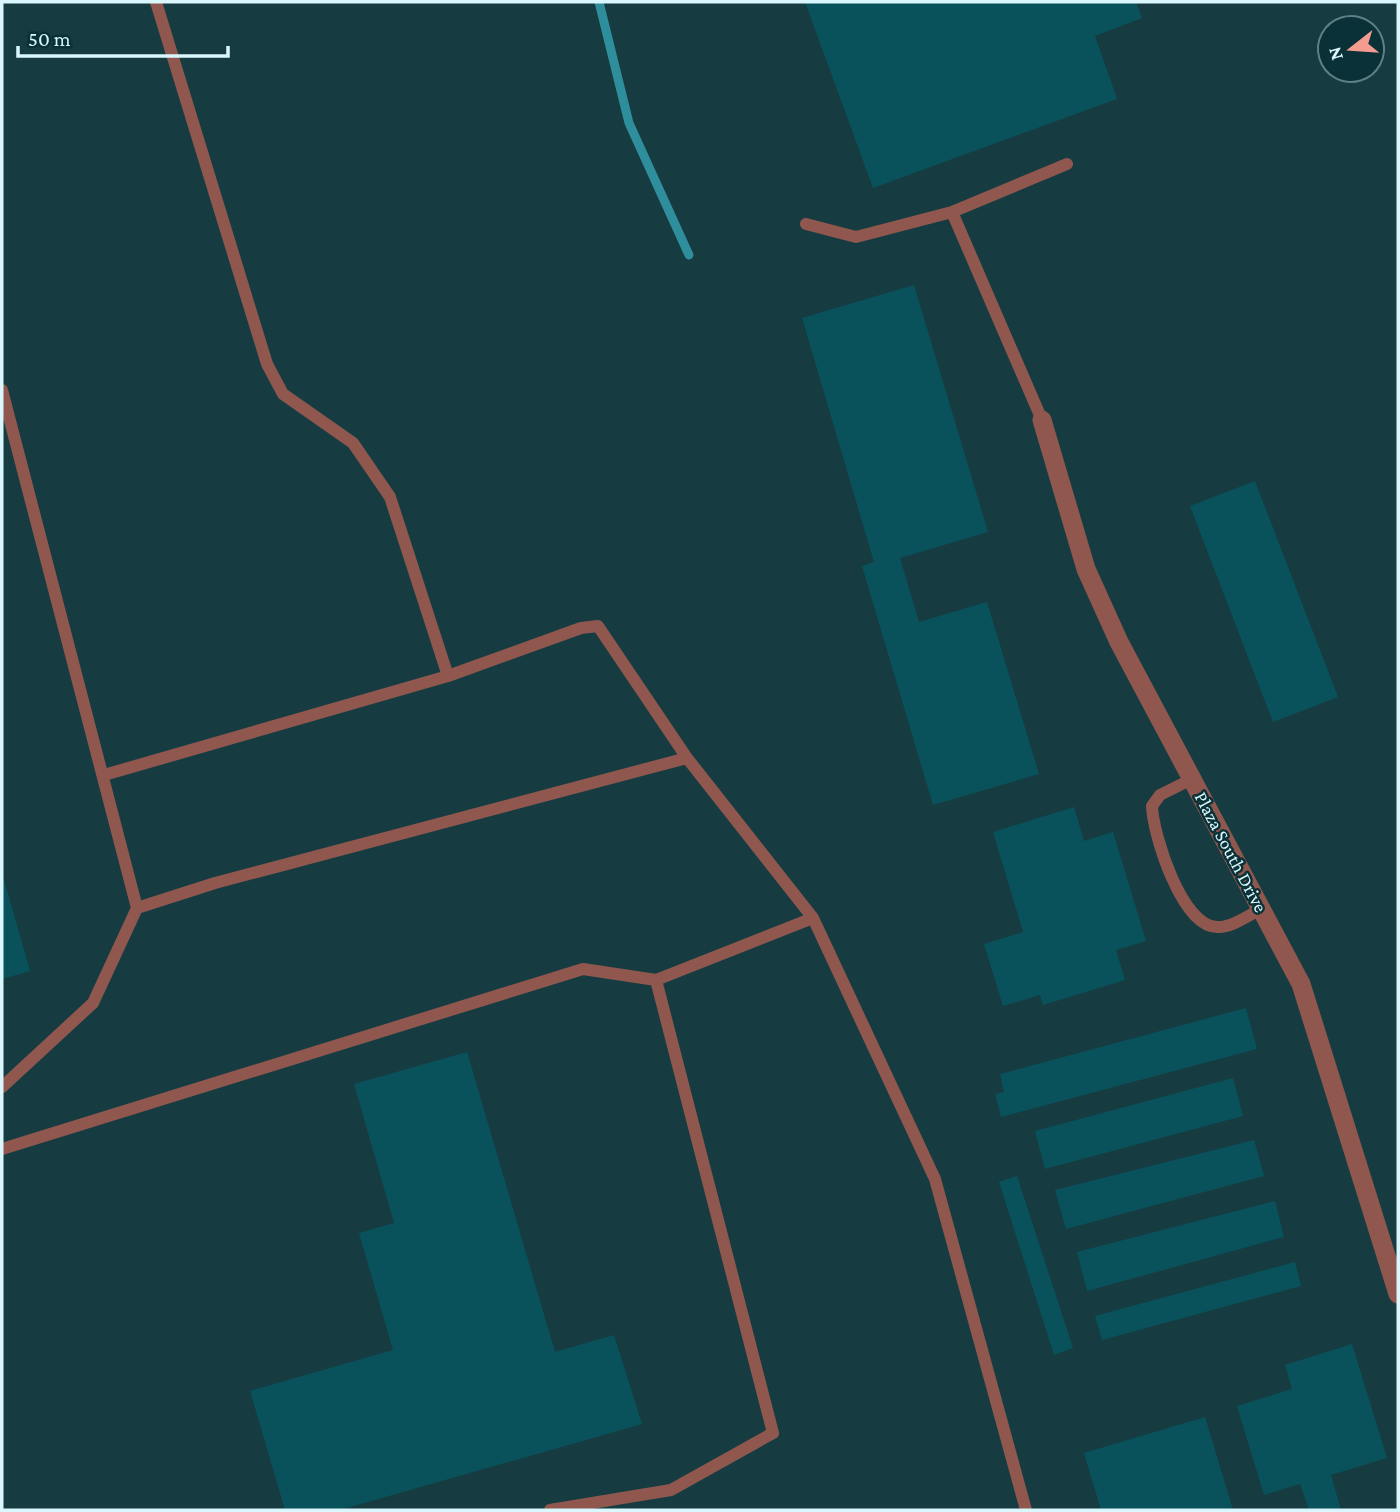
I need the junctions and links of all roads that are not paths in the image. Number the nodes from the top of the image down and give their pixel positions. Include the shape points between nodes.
1 (156, 2) edge
2 (1067, 164) dead end
3 (952, 212) junction
4 (806, 224) dead end
5 (2, 390) edge
6 (1042, 420) joint
7 (448, 676) junction
8 (687, 758) junction
9 (104, 775) junction
10 (1192, 779) junction
11 (137, 908) junction
12 (1261, 909) junction
13 (813, 918) junction
14 (656, 980) junction
15 (2, 1087) edge
16 (2, 1149) edge
17 (1398, 1294) edge
18 (550, 1510) edge
19 (1026, 1510) edge

1 - 7 lane via 267,364 283,394 354,443 390,497
2 - 3 lane
3 - 4 lane via 856,237
3 - 6 lane
5 - 9 lane
6 - 10 street, Plaza South Drive via 1086,569
7 - 8 lane via 598,626
7 - 9 lane
8 - 11 lane via 215,883
8 - 13 lane
9 - 11 lane
10 - 12 street, Plaza South Drive
10 - 12 lane via 1160,795 1152,806 1165,859 1187,909 1201,923 1216,928
11 - 15 lane via 93,1003
12 - 17 street, Plaza South Drive via 1301,984
13 - 14 lane
13 - 19 lane via 935,1179
14 - 16 lane via 583,969
14 - 18 lane via 773,1433 671,1489

